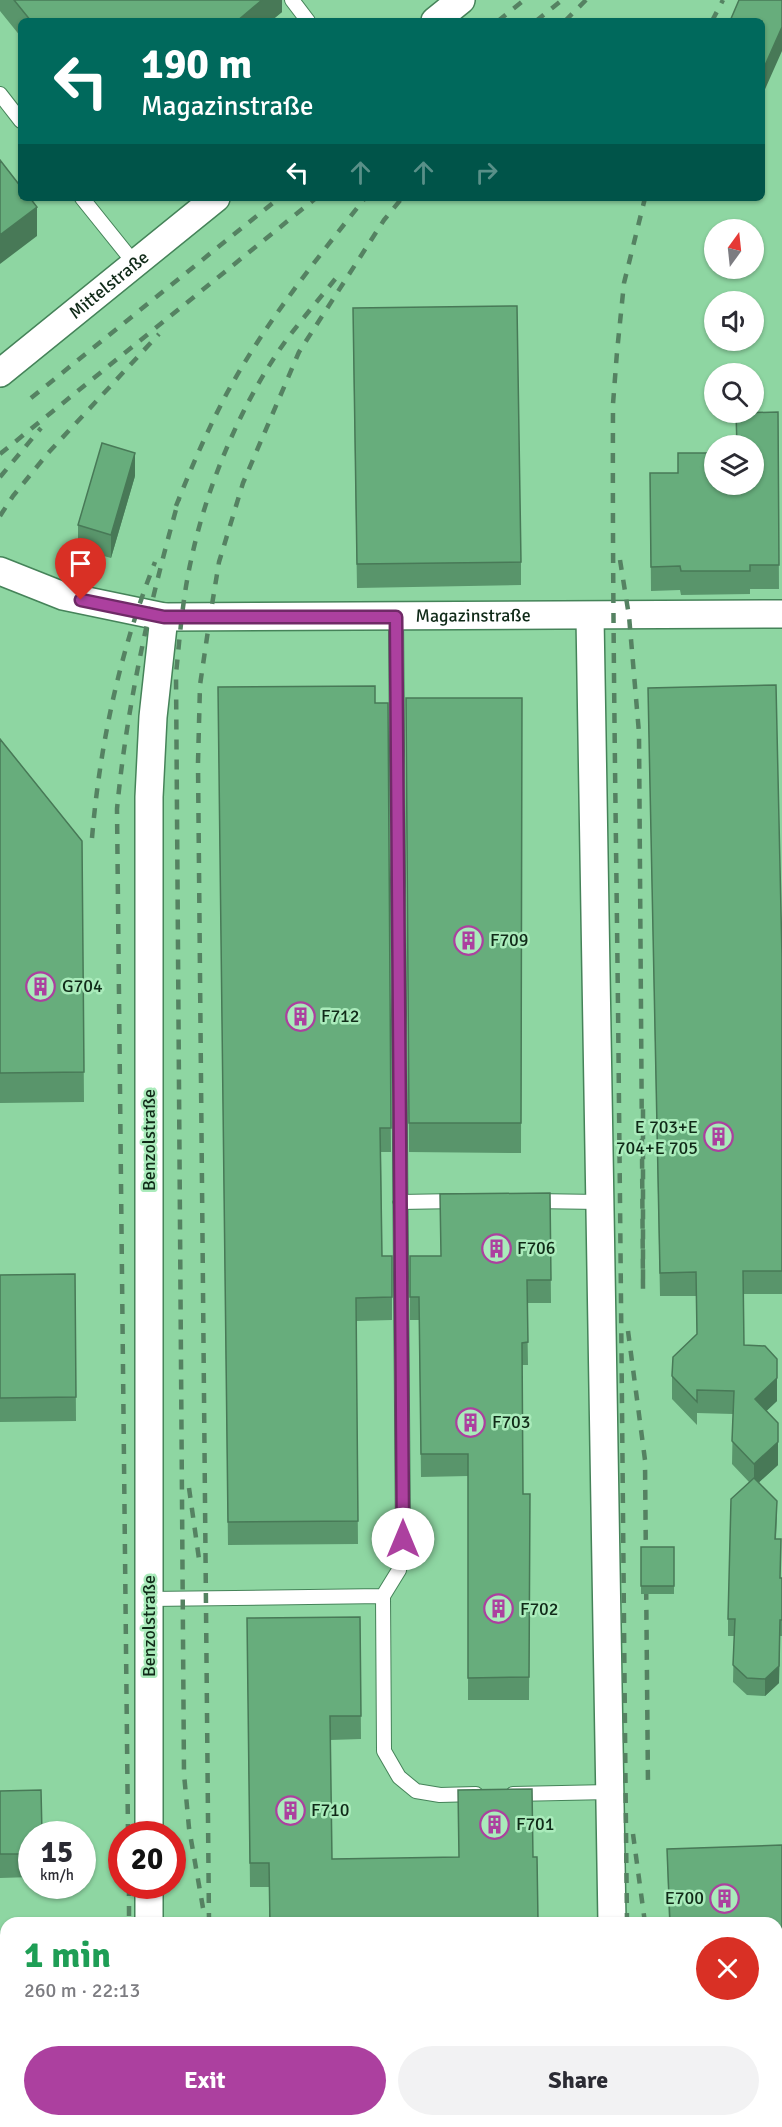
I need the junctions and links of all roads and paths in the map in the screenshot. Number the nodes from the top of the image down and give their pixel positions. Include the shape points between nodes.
1 (292, 0) edge
2 (461, 0) edge
3 (306, 18) edge
4 (439, 18) edge
5 (0, 94) edge
6 (18, 117) edge
7 (84, 201) edge
8 (212, 201) edge
9 (135, 264) junction
10 (0, 373) edge
11 (0, 571) edge
12 (782, 614) edge
13 (164, 617) junction
14 (396, 617) junction
15 (590, 617) junction
16 (517, 1201) edge
17 (400, 1202) junction
18 (471, 1202) edge
19 (600, 1202) junction
20 (383, 1596) junction
21 (149, 1599) junction
22 (610, 1792) junction
23 (149, 1821) edge
24 (150, 1899) edge
25 (150, 1917) edge
26 (612, 1917) edge

1 - 3 lane
2 - 4 street
5 - 6 lane
7 - 9 lane
8 - 9 street, Mittelstraße
9 - 10 street, Mittelstraße
11 - 13 street via 63,596
12 - 15 street, Magazinstraße
13 - 14 street, Magazinstraße
13 - 21 street, Benzolstraße via 149,797
14 - 15 street, Magazinstraße
14 - 17 lane
15 - 19 street
16 - 19 lane
17 - 18 lane
17 - 20 lane via 403,1539 399,1570
19 - 22 street
20 - 21 lane
20 - 22 lane via 384,1751 399,1777 416,1791 440,1795
21 - 23 street, Benzolstraße
22 - 26 street
24 - 25 street

